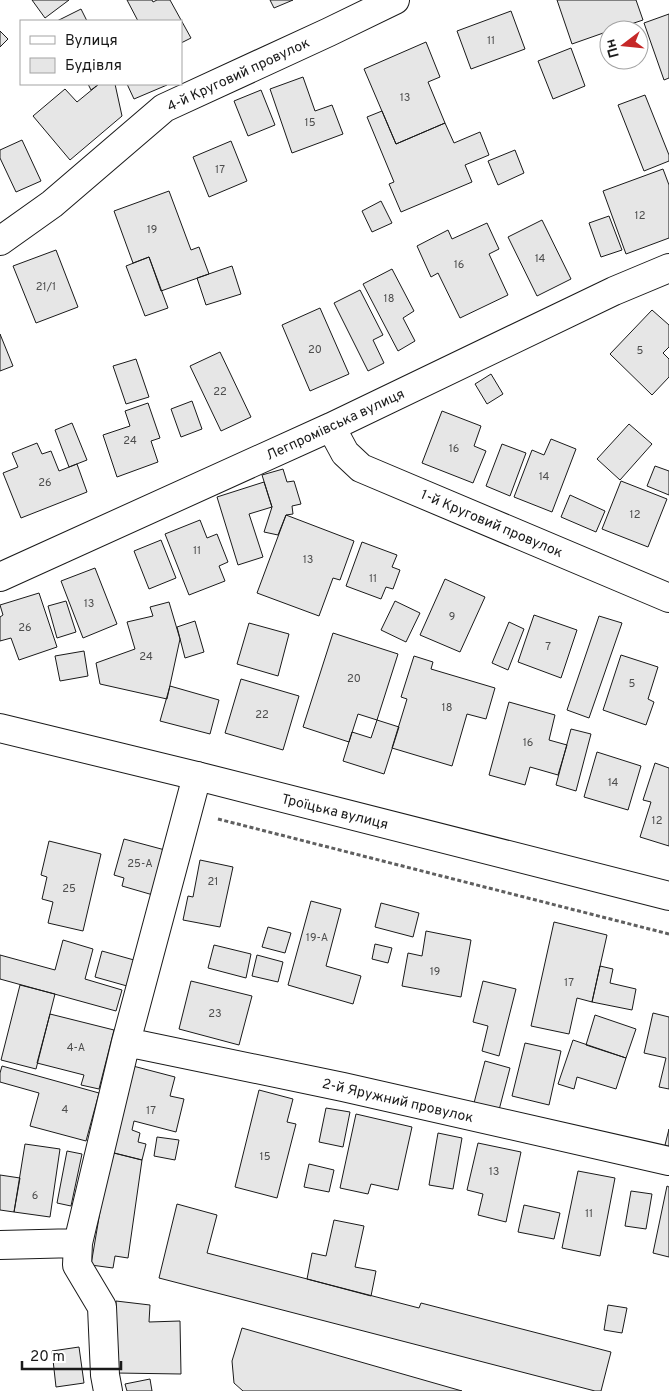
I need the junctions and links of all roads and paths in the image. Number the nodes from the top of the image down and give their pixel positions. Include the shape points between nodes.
1 (395, 0) edge
2 (0, 241) edge
3 (669, 268) edge
4 (331, 427) junction
5 (0, 577) edge
6 (669, 598) edge
7 (0, 728) edge
8 (197, 776) junction
9 (188, 812) junction
10 (669, 896) edge
11 (669, 934) edge
12 (126, 1042) junction
13 (669, 1161) edge
14 (78, 1244) junction
15 (0, 1245) edge
16 (108, 1391) edge

1 - 2 street, 4-й Круговий провулок via 164,108 52,204
3 - 4 street, Легпромівська вулиця via 614,291
4 - 5 street, Легпромівська вулиця
4 - 6 street, 1-й Круговий провулок via 345,453 361,468
7 - 8 street, Троїцька вулиця
8 - 9 street
8 - 10 street, Троїцька вулиця
9 - 11 path
9 - 12 street
12 - 13 street, 2-й Яружний провулок
12 - 14 street
14 - 15 street
14 - 16 street via 77,1265 102,1306

